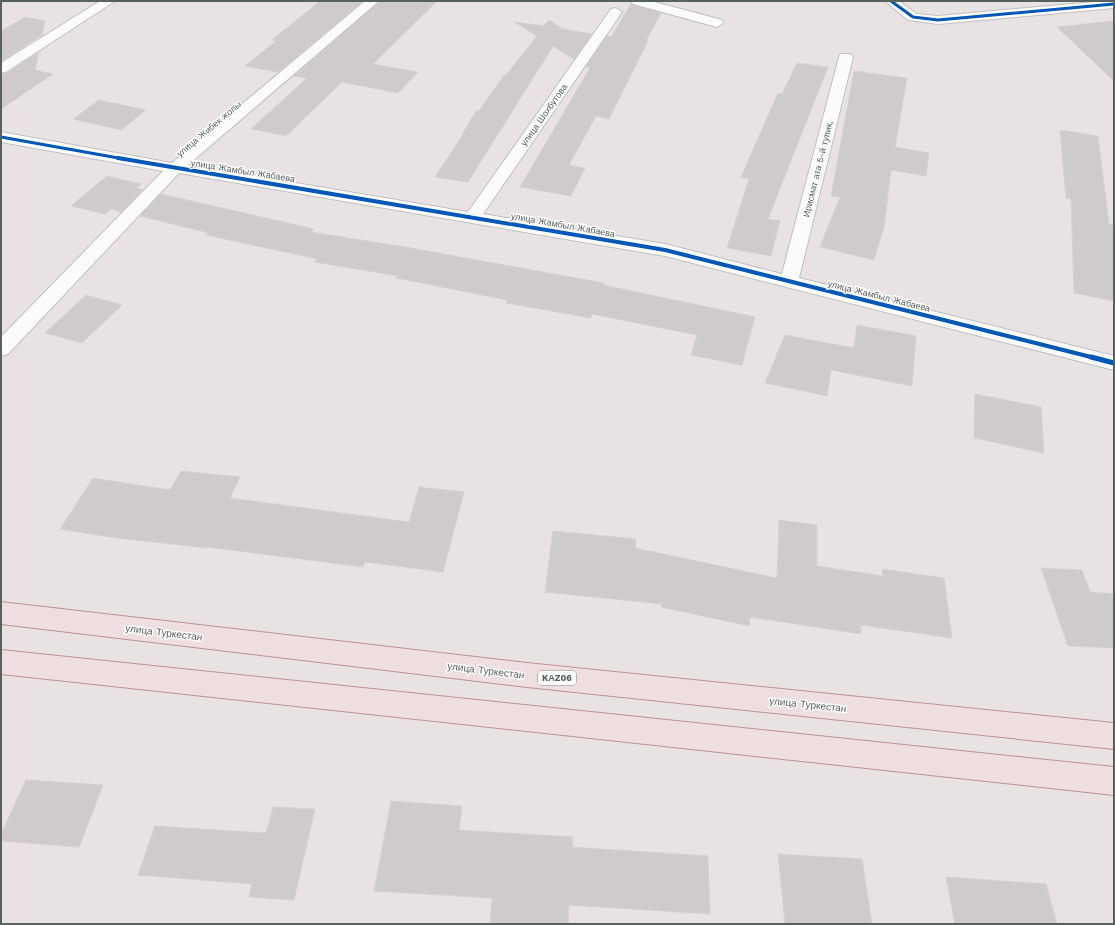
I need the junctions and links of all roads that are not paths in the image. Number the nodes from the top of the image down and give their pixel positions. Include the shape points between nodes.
1 (109, 1) edge
2 (373, 1) edge
3 (637, 1) edge
4 (891, 1) edge
5 (1114, 4) edge
6 (616, 12) dead end
7 (717, 23) dead end
8 (846, 58) dead end
9 (1, 69) edge
10 (1, 137) edge
11 (175, 168) junction
12 (473, 217) junction
13 (789, 281) junction
14 (1, 349) edge
15 (1114, 363) edge
16 (1, 613) edge
17 (1, 662) edge
18 (1114, 736) edge
19 (1114, 781) edge

1 - 9 street
2 - 11 street, улица Жибек жолы
3 - 7 street
4 - 5 street via 913,17 938,20
6 - 12 street, улица Шохбутова
8 - 13 street, Ирисмат ата 5-й тупик,
10 - 11 street, улица Жамбыл Жабаева
11 - 12 street, улица Жамбыл Жабаева
11 - 14 street, улица Жибек жолы
12 - 13 street, улица Жамбыл Жабаева via 664,250
13 - 15 street, улица Жамбыл Жабаева
16 - 18 highway, улица Туркестан / KАZ06 via 535,676
17 - 19 highway

